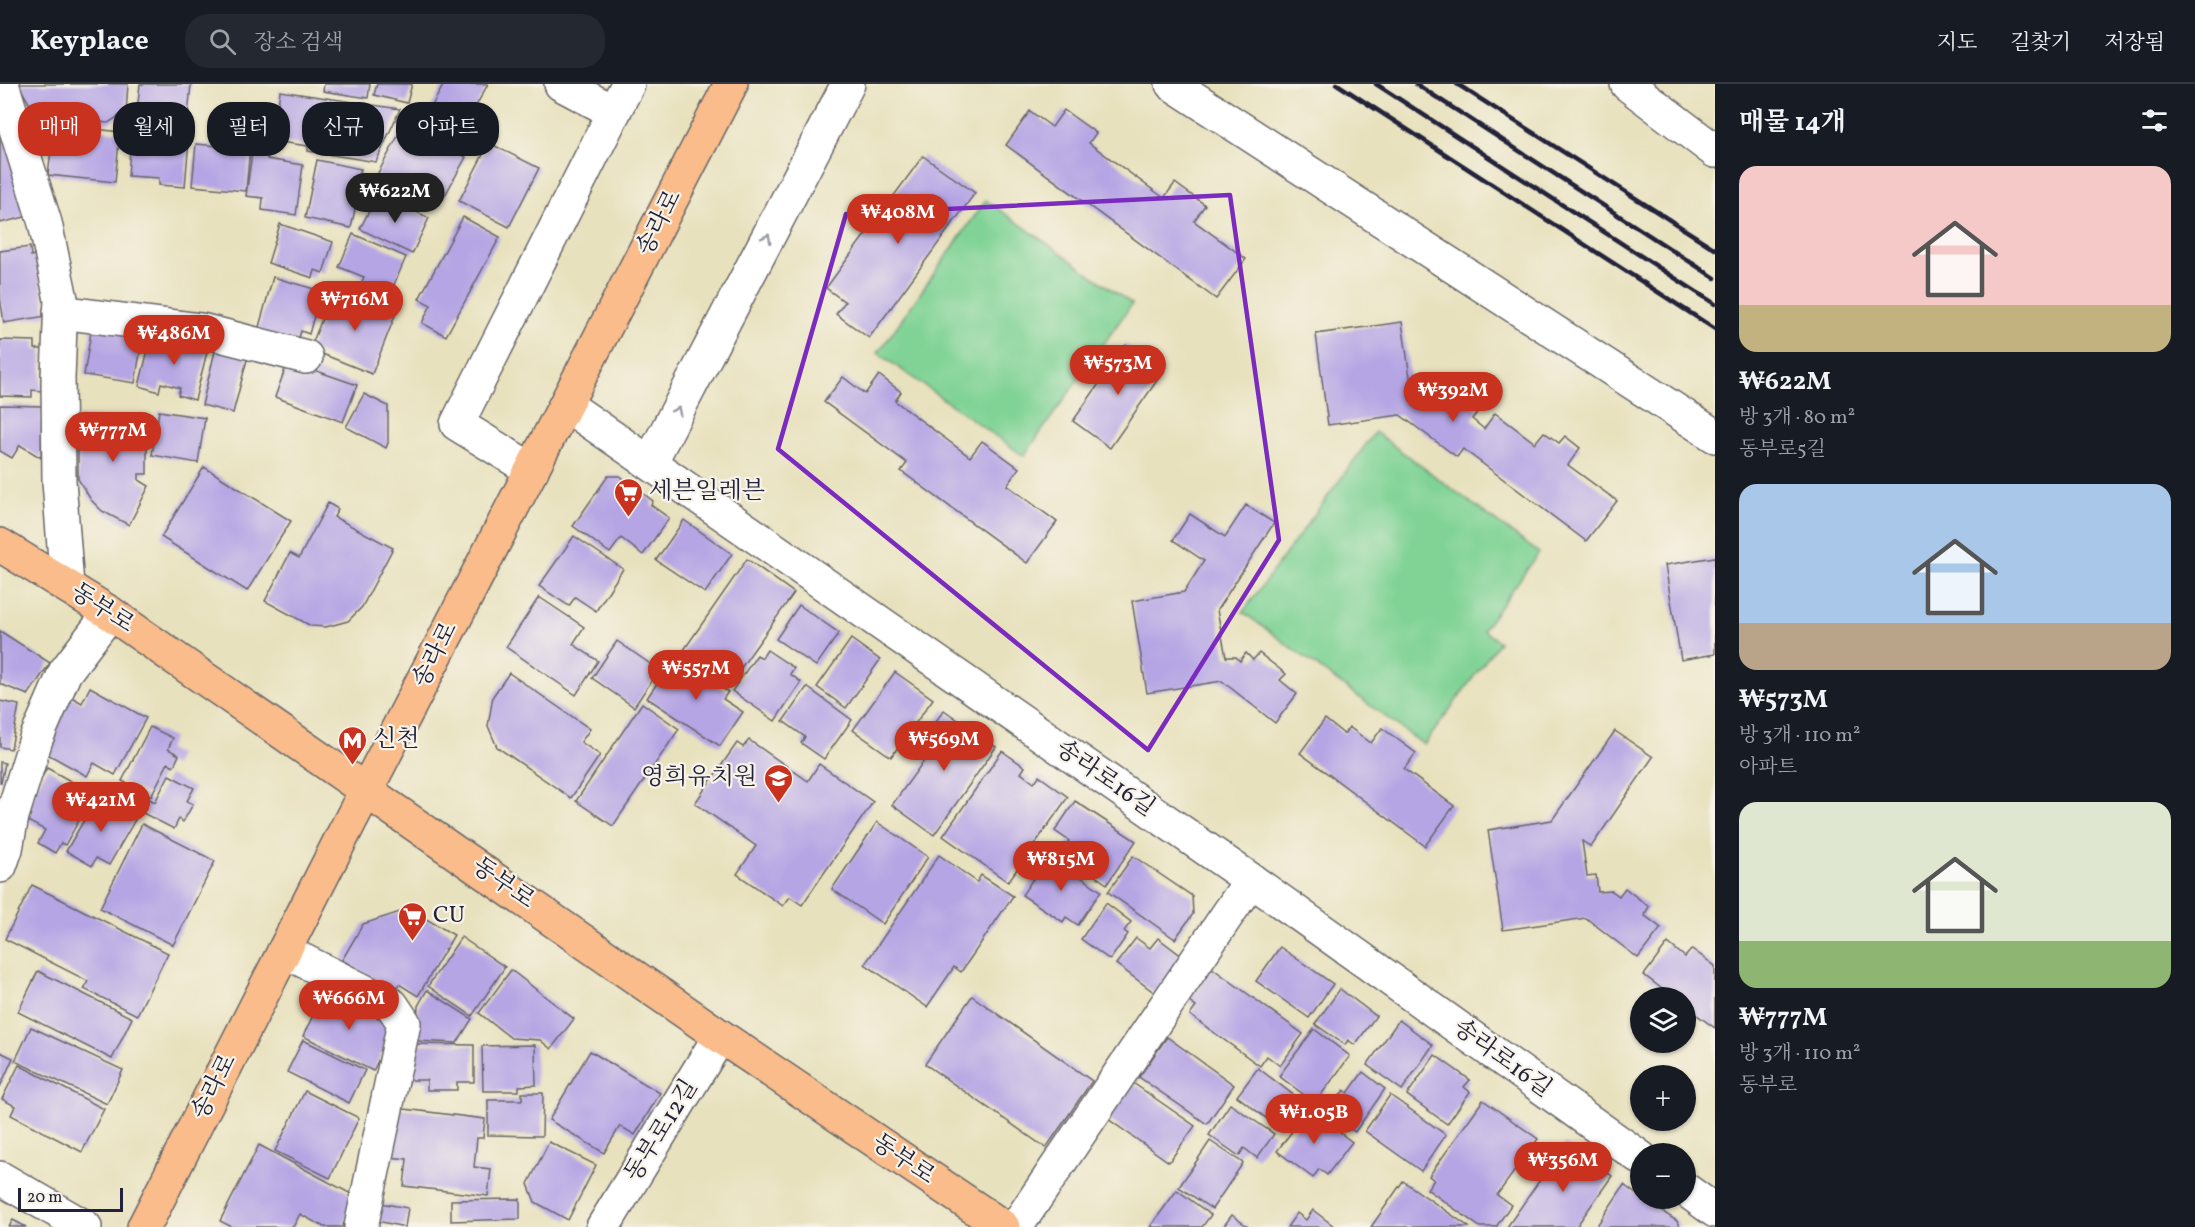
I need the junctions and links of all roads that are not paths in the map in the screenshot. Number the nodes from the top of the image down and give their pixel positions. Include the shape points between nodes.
1 (2, 84) edge
2 (561, 84) edge
3 (731, 84) edge
4 (848, 84) edge
5 (1172, 84) edge
6 (1627, 84) edge
7 (621, 98) edge
8 (1715, 151) edge
9 (60, 312) junction
10 (306, 357) dead end
11 (566, 405) junction
12 (1715, 436) edge
13 (650, 463) junction
14 (532, 470) junction
15 (0, 545) edge
16 (67, 586) junction
17 (110, 613) junction
18 (367, 790) junction
19 (0, 866) edge
20 (1251, 880) junction
21 (284, 951) junction
22 (720, 1036) junction
23 (1630, 1150) edge
24 (0, 1178) edge
25 (1696, 1197) edge
26 (1715, 1211) edge
27 (85, 1227) edge
28 (144, 1227) edge
29 (361, 1227) edge
30 (603, 1227) edge
31 (1003, 1227) edge
32 (1016, 1227) edge

1 - 9 street via 45,223 61,299
2 - 7 street
3 - 11 main road, 송라로
13 -> 4 street
5 - 12 street
6 - 8 street
7 - 14 street via 457,424
9 - 10 street via 201,330
9 - 16 street via 59,481
11 - 13 street, 송라로16길
11 - 14 main road, 송라로
13 - 20 street, 송라로16길
14 - 18 main road, 송라로
15 - 16 main road, 동부로
16 - 17 main road, 동부로
17 - 18 main road, 동부로
17 - 19 street via 60,682 36,739
18 - 21 main road, 송라로
18 - 22 main road, 동부로
20 - 23 street, 송라로16길
20 - 32 street
21 - 28 main road, 송라로
21 - 29 street via 392,1005 404,1023
22 - 30 street, 동부로12길
22 - 31 main road, 동부로
24 - 27 street
25 - 26 street

